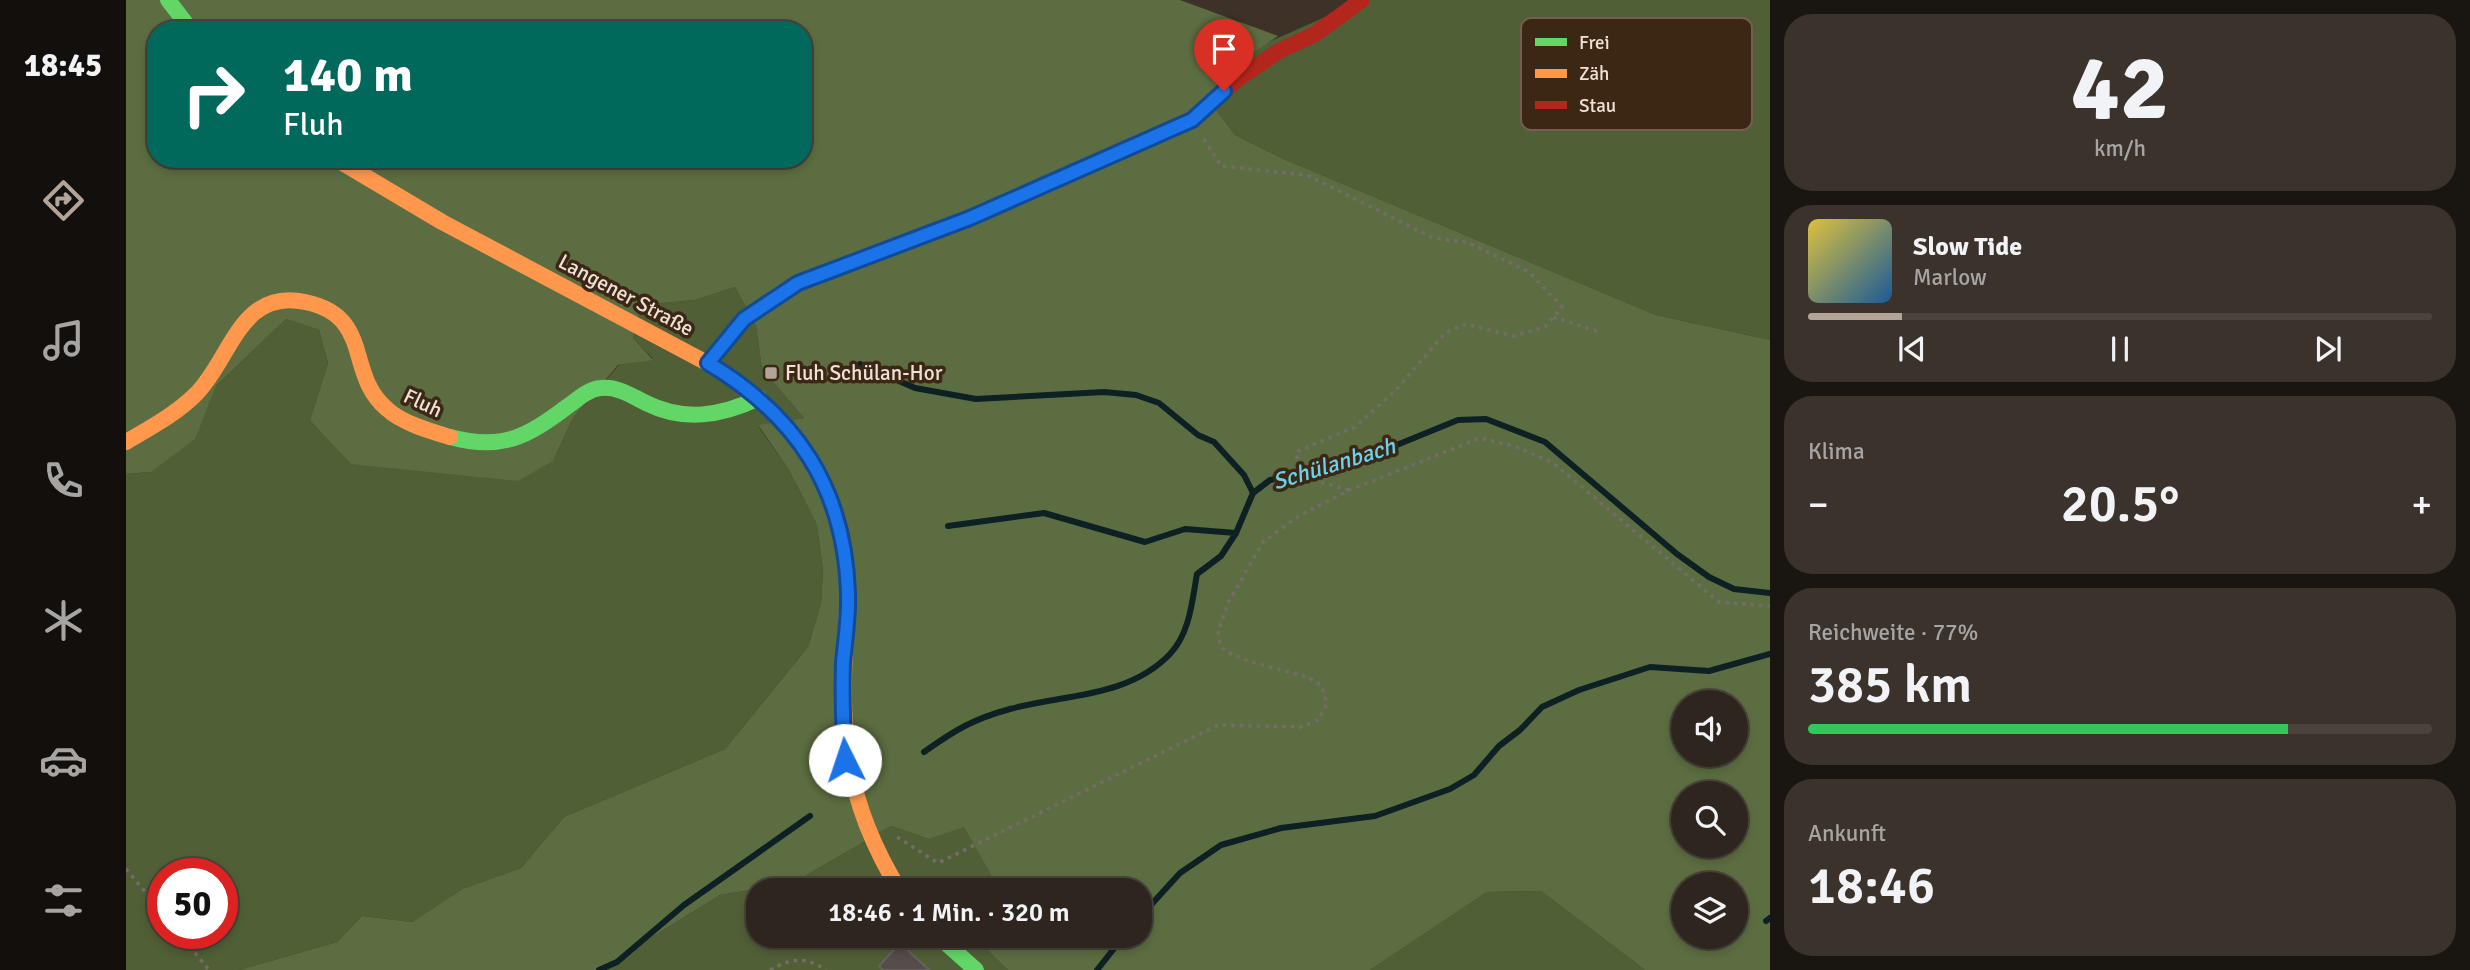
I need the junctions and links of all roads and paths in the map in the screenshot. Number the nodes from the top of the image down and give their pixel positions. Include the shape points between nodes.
1 (168, 0) edge
2 (1362, 0) edge
3 (184, 21) edge
4 (1192, 120) junction
5 (351, 168) edge
6 (1553, 317) junction
7 (1600, 332) dead end
8 (708, 363) junction
9 (759, 398) junction
10 (126, 442) edge
11 (1350, 490) junction
12 (1770, 606) edge
13 (888, 830) dead end
14 (126, 869) edge
15 (892, 878) edge
16 (147, 895) edge
17 (952, 948) edge
18 (192, 949) edge
19 (209, 970) edge
20 (770, 970) edge
21 (826, 970) edge
22 (976, 970) edge

1 - 3 street
2 - 4 street via 1238,79
4 - 6 path via 1221,166 1307,175 1433,238 1467,242 1529,272 1562,307
4 - 8 street via 970,218 798,283 744,319
5 - 8 street, Langener Straße
6 - 7 path
6 - 11 path via 1545,327 1513,336 1466,324 1445,333 1396,390 1355,427 1296,452 1301,477
8 - 9 street, Langener Straße
9 - 10 street, Fluh via 727,412 691,417 657,409 619,389 596,388 527,435 503,442 471,441 432,432 384,407 369,385 356,339 340,314 299,300 277,301 245,321 202,388 169,417
9 - 15 street, Langener Straße via 806,451 838,519 848,598 842,705 845,760 858,809
11 - 12 path via 1480,438 1514,446 1552,462 1719,603
11 - 13 path via 1300,515 1263,542 1228,603 1218,631 1225,651 1321,685 1327,704 1318,720 1301,727 1218,725 938,863
14 - 16 path
17 - 22 street
18 - 19 path
20 - 21 path via 796,958

